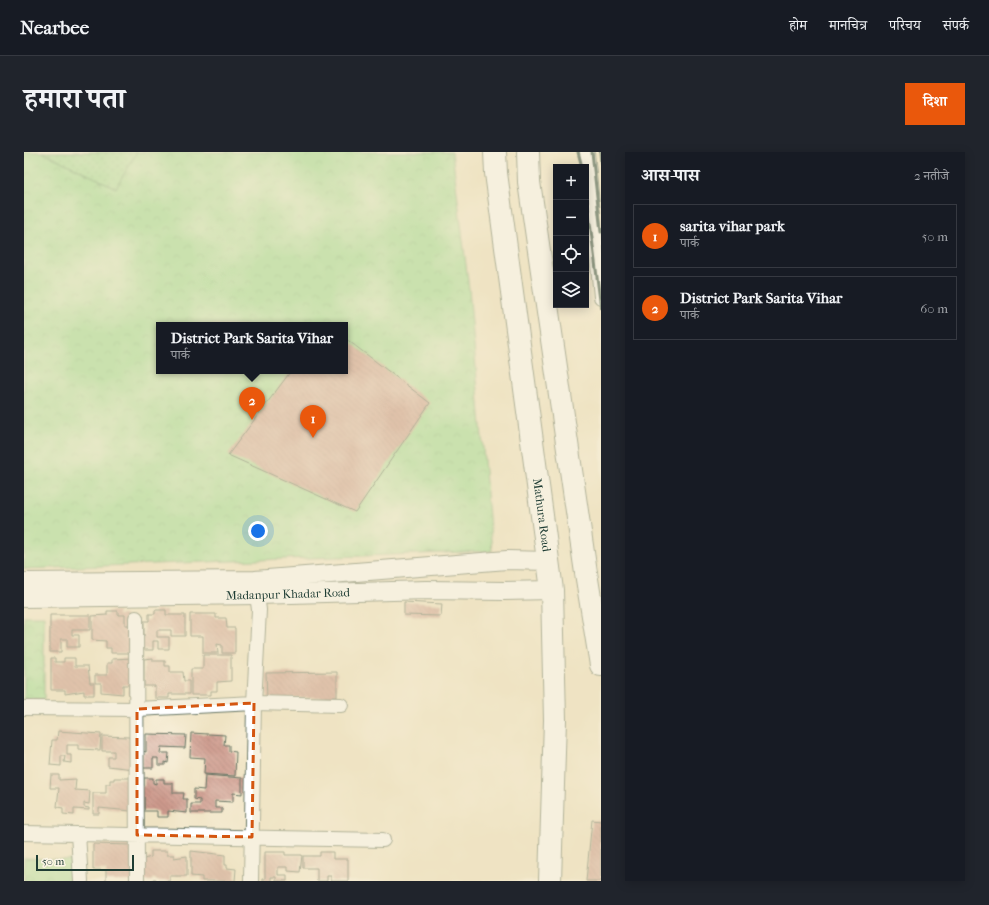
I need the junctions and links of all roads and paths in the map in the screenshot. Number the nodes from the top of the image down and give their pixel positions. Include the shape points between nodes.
1 (495, 152) edge
2 (528, 152) edge
3 (587, 152) edge
4 (601, 297) edge
5 (549, 561) junction
6 (24, 582) edge
7 (256, 588) junction
8 (552, 590) junction
9 (24, 598) edge
10 (136, 618) dead end
11 (601, 665) edge
12 (254, 703) junction
13 (341, 705) dead end
14 (24, 708) edge
15 (137, 709) junction
16 (24, 833) edge
17 (78, 834) junction
18 (137, 835) junction
19 (252, 837) junction
20 (383, 840) dead end
21 (81, 881) edge
22 (137, 881) edge
23 (251, 881) edge
24 (550, 881) edge

1 - 5 highway, Mathura Road
2 - 11 highway via 529,182
3 - 4 street
5 - 7 street, Madanpur Khadar Road via 507,560
5 - 8 highway, Mathura Road
6 - 7 street, Madanpur Khadar Road
7 - 8 street, Madanpur Khadar Road
7 - 9 street, Madanpur Khadar Road
7 - 12 street via 259,610
8 - 24 highway, Mathura Road via 555,720
10 - 15 street
12 - 13 street
12 - 15 street
12 - 19 street
14 - 15 street
15 - 18 street
16 - 17 street
17 - 18 street
17 - 21 street
18 - 19 street
18 - 22 street
19 - 20 street
19 - 23 street

